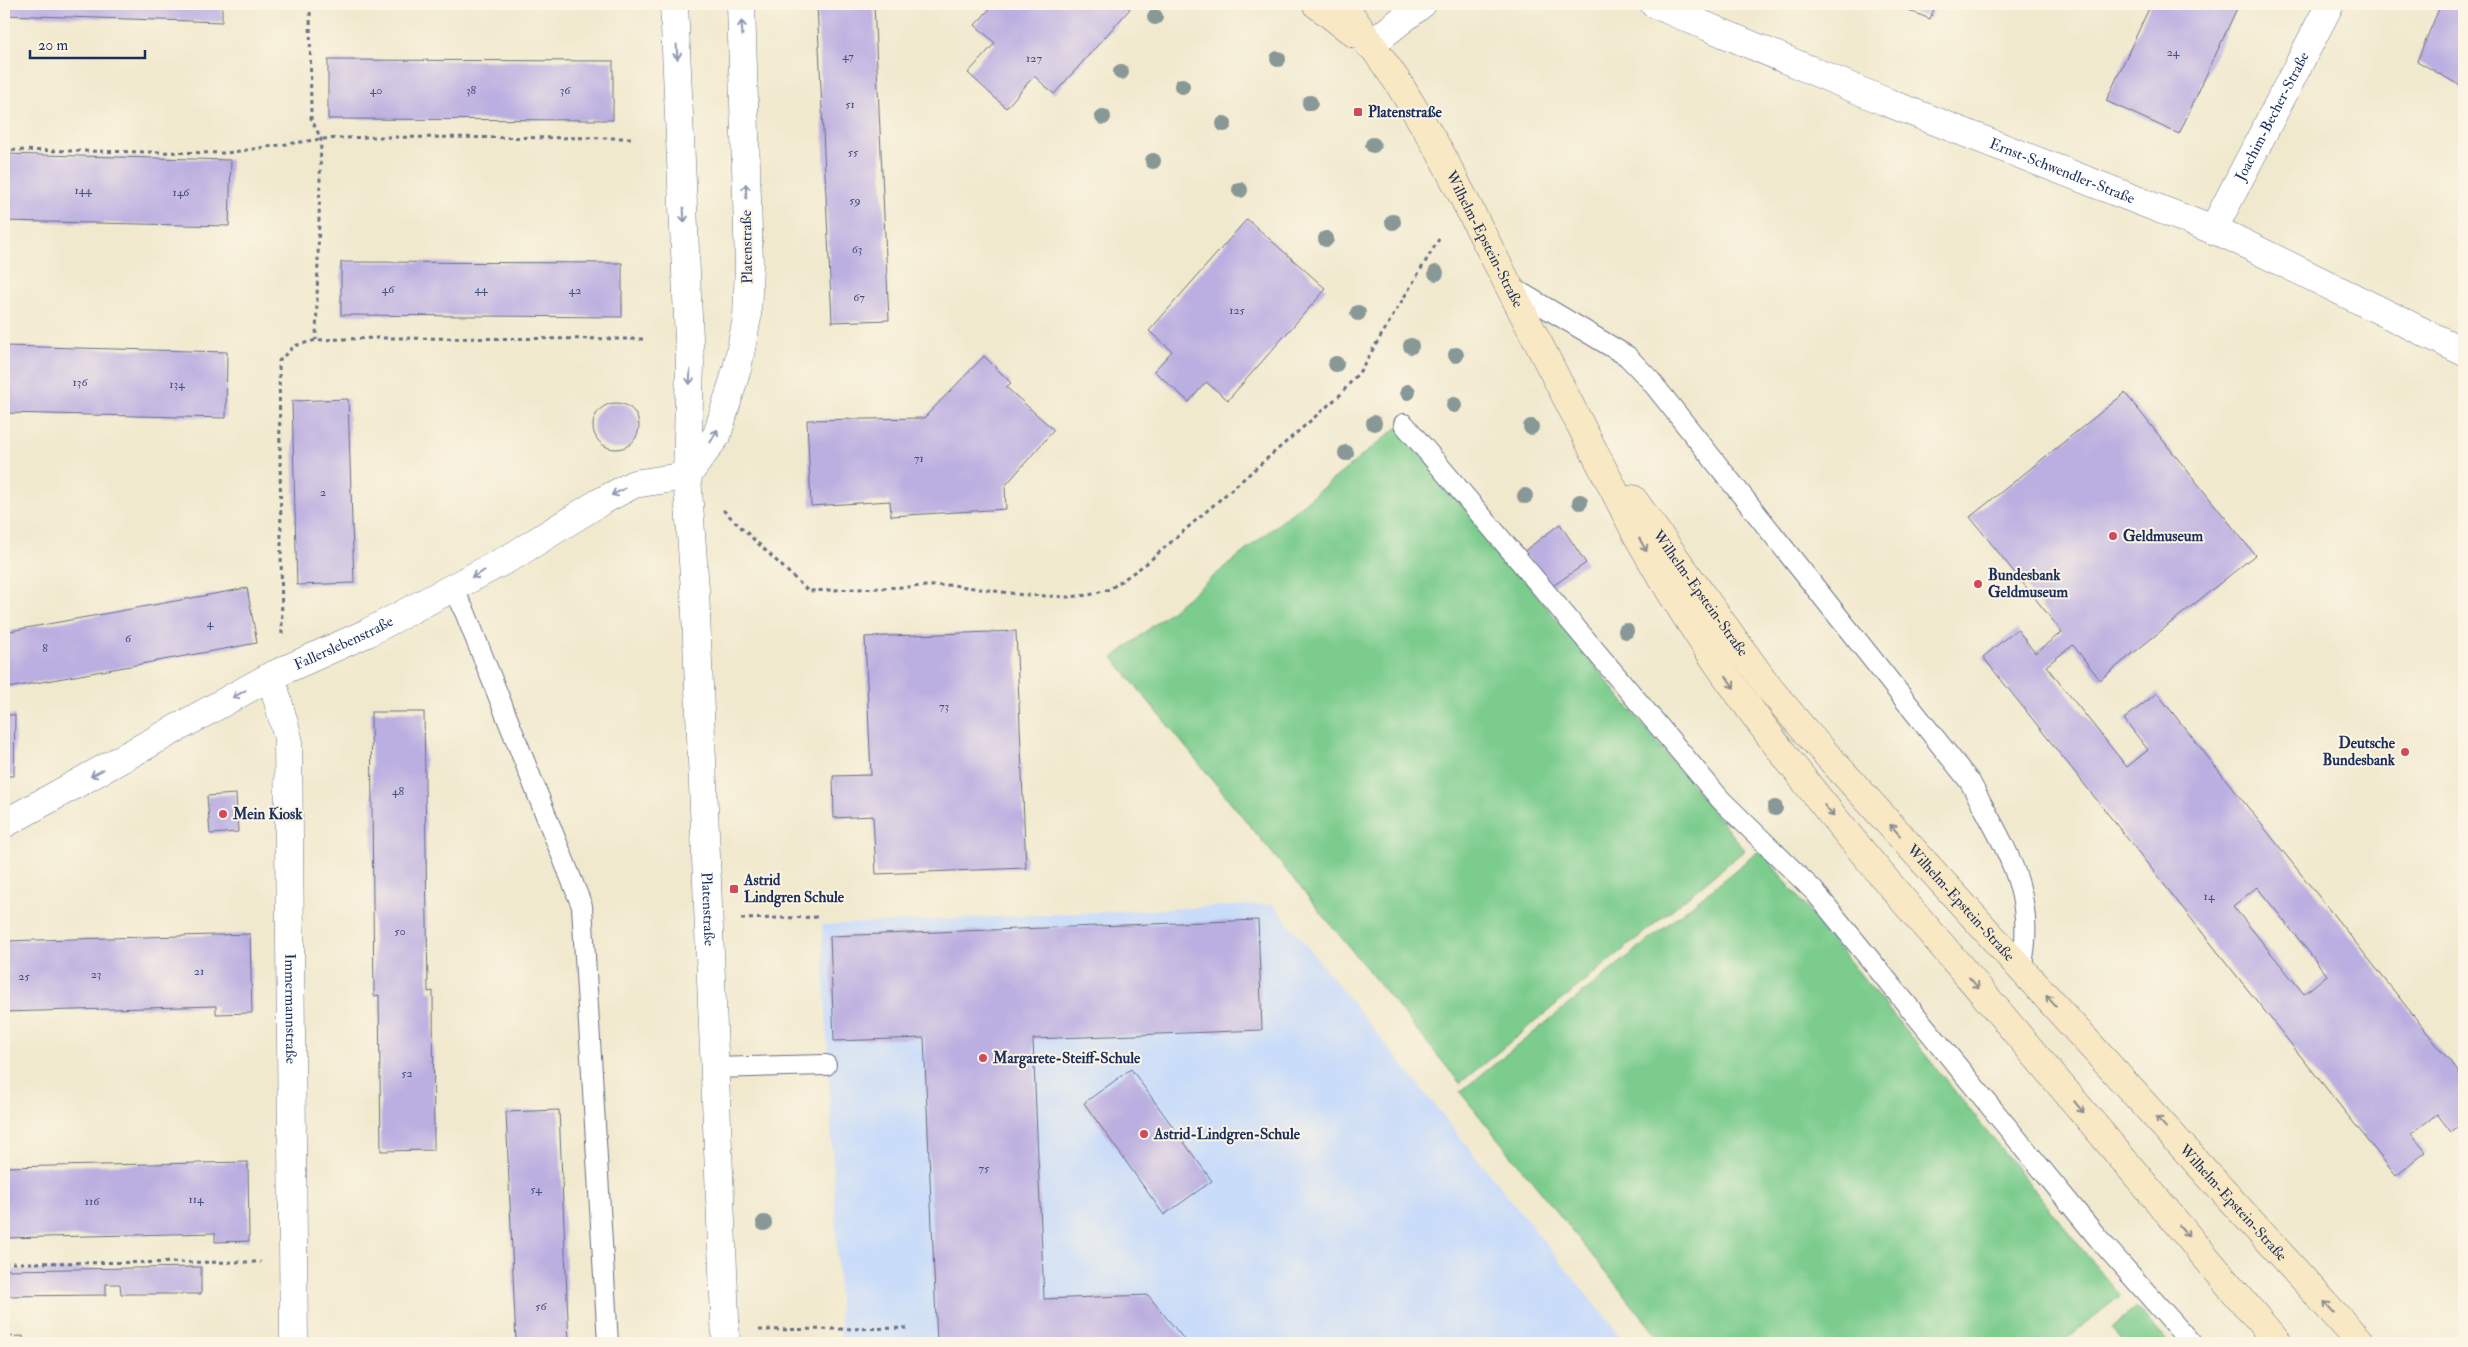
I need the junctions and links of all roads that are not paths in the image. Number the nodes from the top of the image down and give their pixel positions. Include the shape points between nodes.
1 (674, 4) edge
2 (741, 4) edge
3 (1316, 4) edge
4 (1343, 4) edge
5 (1422, 4) edge
6 (1654, 4) edge
7 (2330, 4) edge
8 (1370, 45) junction
9 (2213, 230) junction
10 (1511, 286) junction
11 (2464, 352) edge
12 (1404, 424) dead end
13 (1589, 439) junction
14 (687, 476) junction
15 (452, 588) junction
16 (277, 674) junction
17 (4, 824) edge
18 (2021, 969) junction
19 (826, 1065) dead end
20 (713, 1068) junction
21 (725, 1337) edge
22 (294, 1343) edge
23 (608, 1343) edge
24 (2191, 1343) edge
25 (2278, 1343) edge
26 (2361, 1343) edge

1 -> 14 street, Platenstraße via 690,362
14 -> 2 street, Platenstraße via 716,435 737,369 746,318 749,264
3 - 8 main road
4 - 8 main road
5 - 8 street
6 - 9 street, Ernst-Schwendler-Straße via 1884,101
7 - 9 street, Joachim-Becher-Straße
8 - 10 main road, Wilhelm-Epstein-Straße via 1399,84 1440,152
9 - 11 street, Ernst-Schwendler-Straße
10 - 13 main road, Wilhelm-Epstein-Straße
10 - 18 lane via 1627,356 1650,380 1970,782 2023,892 2027,924
12 - 24 lane via 1720,800 1814,892 2098,1238
18 -> 13 main road, Wilhelm-Epstein-Straße via 1769,688
13 -> 25 main road, Wilhelm-Epstein-Straße via 1614,493 1663,581 1792,765 1859,849
14 -> 15 street, Fallerslebenstraße via 634,484
14 - 20 street, Platenstraße via 695,600
15 - 16 street, Fallerslebenstraße via 367,633
15 - 23 lane via 465,612 582,906
16 -> 17 street, Fallerslebenstraße
16 - 22 street, Immermannstraße via 288,738
26 -> 18 main road, Wilhelm-Epstein-Straße
19 - 20 lane
20 - 21 street, Platenstraße

